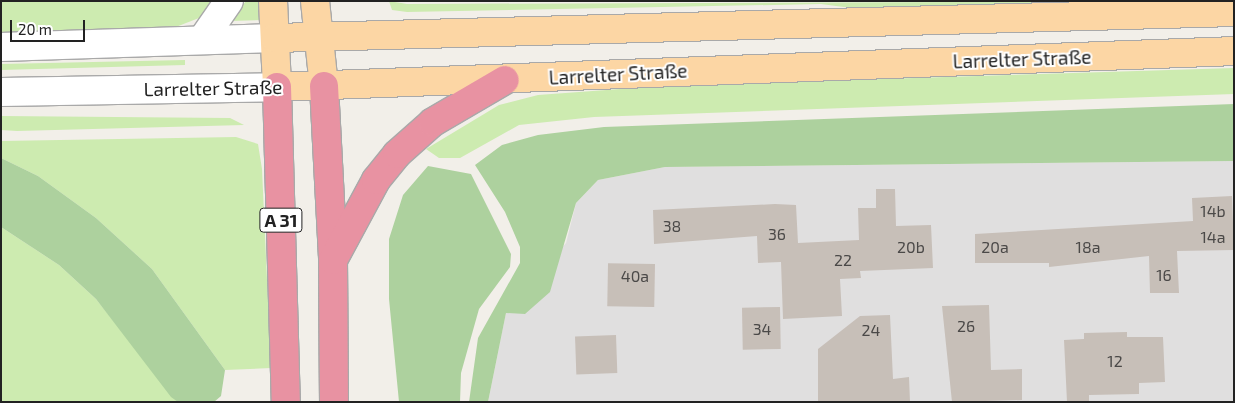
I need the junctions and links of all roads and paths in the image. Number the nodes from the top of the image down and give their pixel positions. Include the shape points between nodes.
1 (229, 1) edge
2 (273, 1) edge
3 (316, 1) edge
4 (1234, 12) edge
5 (318, 35) junction
6 (275, 38) junction
7 (202, 40) junction
8 (1, 47) edge
9 (1234, 50) edge
10 (505, 80) junction
11 (324, 86) junction
12 (277, 87) junction
13 (1, 92) edge
14 (333, 260) junction
15 (286, 402) edge
16 (334, 402) edge

1 - 7 street
2 - 6 main road
3 - 5 main road
4 - 5 main road
5 - 6 main road
5 - 11 main road
6 - 7 street
6 - 12 main road
7 - 8 street
9 - 10 main road, Larrelter Straße
10 - 11 main road, Larrelter Straße
10 - 14 highway via 433,122 398,154 376,180
11 - 12 main road, Larrelter Straße
11 - 14 highway
12 - 13 street, Larrelter Straße
12 - 15 highway, A 31
14 - 16 highway

